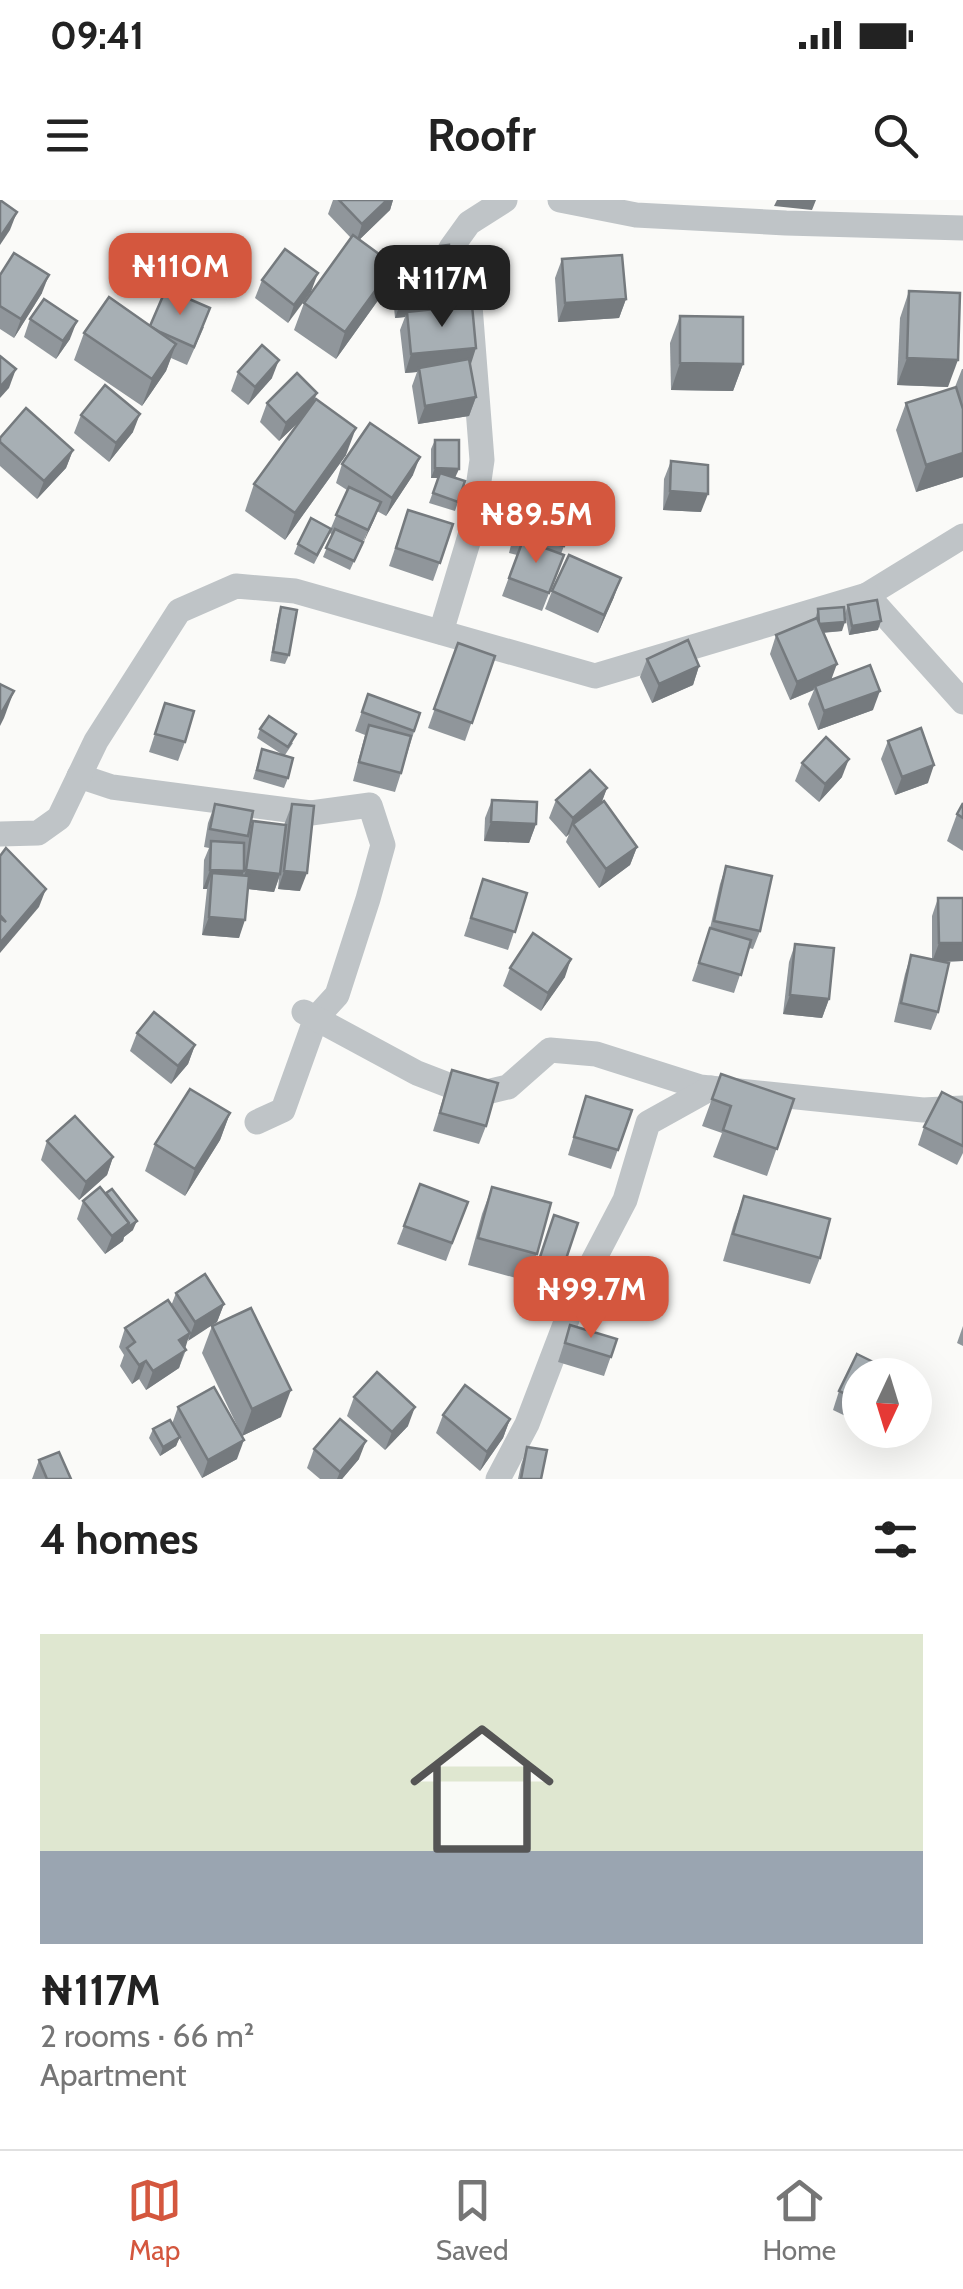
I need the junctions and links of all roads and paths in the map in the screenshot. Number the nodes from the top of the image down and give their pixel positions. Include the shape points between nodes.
1 (504, 200) edge
2 (560, 200) edge
3 (963, 228) edge
4 (963, 536) edge
5 (867, 595) junction
6 (441, 632) junction
7 (963, 702) edge
8 (79, 776) junction
9 (0, 834) edge
10 (310, 1014) junction
11 (711, 1088) junction
12 (963, 1108) edge
13 (257, 1122) dead end
14 (498, 1479) edge

1 - 6 street via 469,223 452,248 468,280 482,460 472,529
2 - 3 street via 636,215
4 - 5 street
5 - 6 street via 596,676
5 - 7 street
6 - 8 street via 296,592 236,586 179,611
8 - 9 street via 48,826 38,833
8 - 10 street via 112,787 311,812 370,805 383,844 337,994
10 - 11 street via 474,1095 508,1086 550,1050 596,1054
10 - 13 street via 283,1110
11 - 12 street via 923,1110
11 - 14 street via 648,1122 626,1200 579,1288 527,1424

